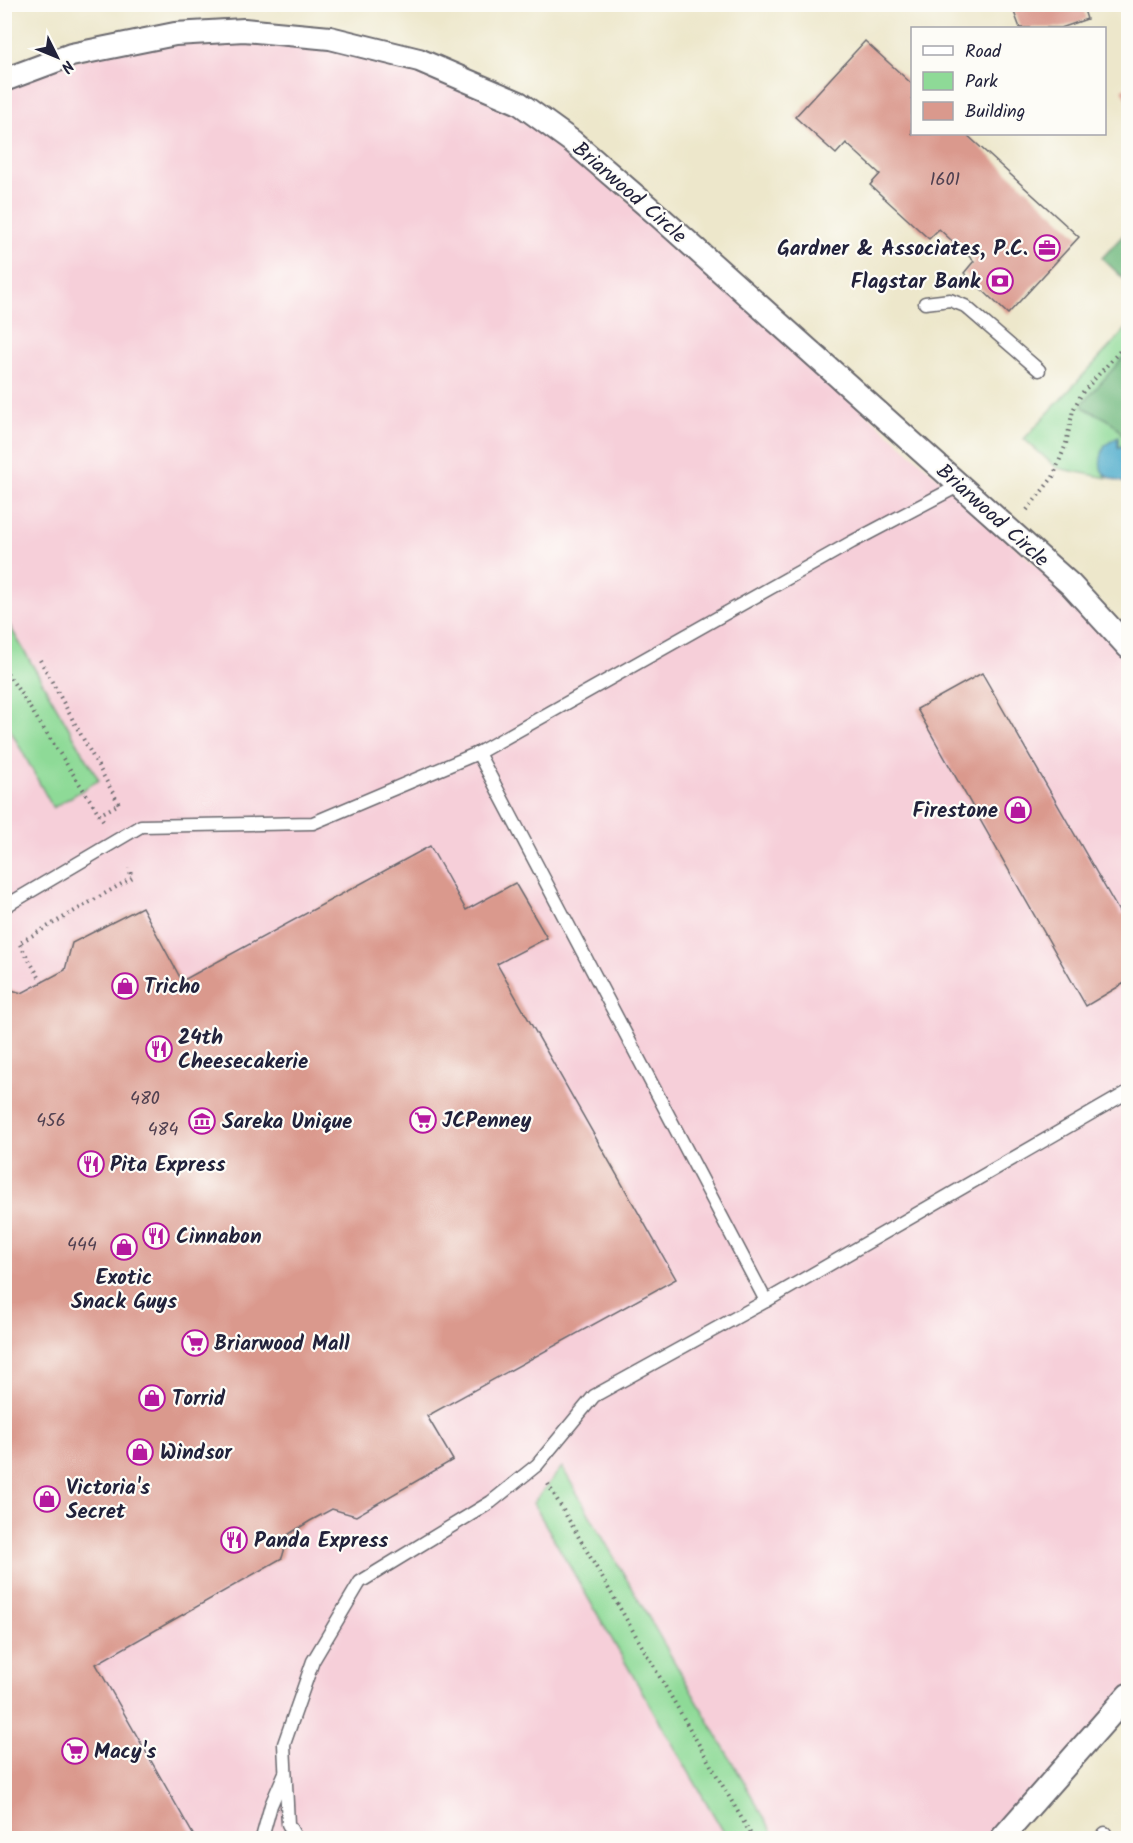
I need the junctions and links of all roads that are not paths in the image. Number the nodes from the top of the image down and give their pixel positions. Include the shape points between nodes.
1 (4, 80) edge
2 (925, 303) dead end
3 (1039, 370) dead end
4 (960, 485) junction
5 (1128, 647) edge
6 (478, 753) junction
7 (4, 907) edge
8 (1128, 1092) edge
9 (766, 1301) junction
10 (1128, 1695) edge
11 (285, 1772) junction
12 (261, 1839) edge
13 (296, 1839) edge
14 (1002, 1839) edge

1 - 4 street, Briarwood Circle via 71,56 175,34 234,31 330,38 418,60 519,103 573,142
2 - 3 lane via 950,300 965,306
4 - 5 street, Briarwood Circle via 1071,585
4 - 6 lane
6 - 7 lane via 313,823 141,826
6 - 9 lane
8 - 9 lane
9 - 11 lane via 594,1396 537,1465 491,1502 360,1582 313,1661 284,1744
10 - 14 street
11 - 12 lane
11 - 13 lane via 288,1824

